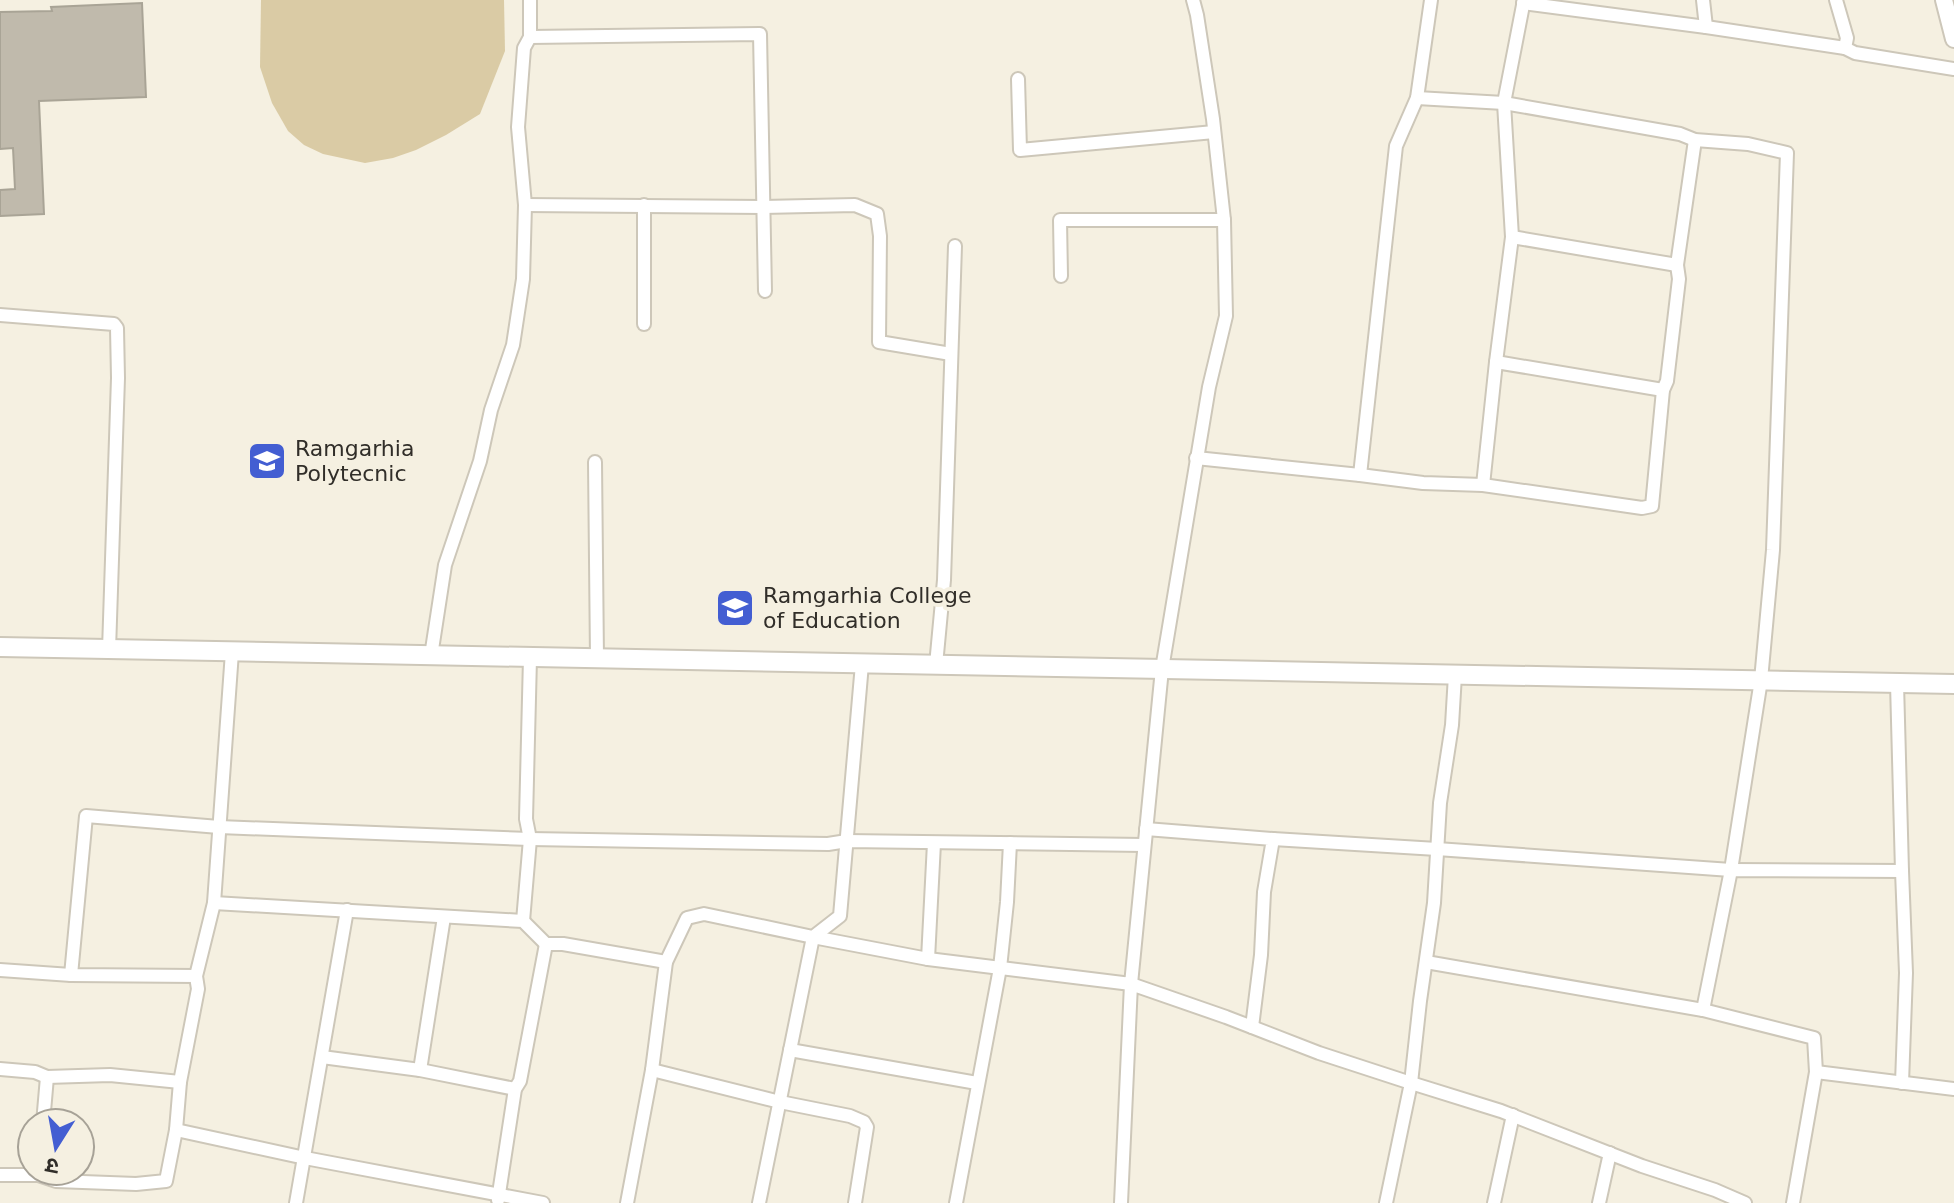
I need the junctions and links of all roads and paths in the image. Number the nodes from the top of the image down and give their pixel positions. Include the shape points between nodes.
1 (530, 0) edge
2 (1193, 0) edge
3 (1431, 0) edge
4 (1703, 0) edge
5 (1836, 0) edge
6 (1944, 0) edge
7 (1524, 2) edge
8 (1706, 27) junction
9 (530, 37) junction
10 (1954, 39) edge
11 (1845, 48) junction
12 (1954, 69) edge
13 (1018, 79) dead end
14 (1417, 98) junction
15 (1504, 103) junction
16 (1214, 132) junction
17 (1695, 140) junction
18 (525, 205) junction
19 (644, 205) junction
20 (763, 207) junction
21 (1224, 220) junction
22 (1512, 237) junction
23 (955, 246) dead end
24 (1677, 265) junction
25 (1061, 276) dead end
26 (765, 291) dead end
27 (0, 315) edge
28 (644, 324) dead end
29 (951, 354) junction
30 (1496, 362) junction
31 (1663, 390) junction
32 (1196, 458) junction
33 (595, 462) dead end
34 (1360, 475) junction
35 (1483, 485) junction
36 (0, 647) edge
37 (109, 650) junction
38 (232, 652) junction
39 (431, 656) junction
40 (530, 658) junction
41 (597, 659) junction
42 (862, 664) junction
43 (936, 665) junction
44 (1162, 669) junction
45 (1455, 675) junction
46 (1761, 680) junction
47 (1897, 683) junction
48 (1954, 684) edge
49 (219, 827) junction
50 (1146, 829) junction
51 (530, 839) junction
52 (1273, 839) junction
53 (847, 841) junction
54 (934, 843) junction
55 (1010, 843) junction
56 (1144, 845) junction
57 (1437, 849) junction
58 (1731, 870) junction
59 (1902, 871) junction
60 (214, 903) junction
61 (347, 910) junction
62 (444, 917) junction
63 (523, 921) junction
64 (813, 937) junction
65 (546, 944) junction
66 (928, 959) junction
67 (666, 962) junction
68 (1426, 962) junction
69 (1000, 968) junction
70 (0, 970) edge
71 (71, 975) junction
72 (196, 976) junction
73 (1131, 984) junction
74 (1703, 1010) junction
75 (1252, 1027) junction
76 (790, 1050) junction
77 (322, 1057) junction
78 (0, 1069) edge
79 (420, 1070) junction
80 (652, 1070) junction
81 (1816, 1072) junction
82 (47, 1077) junction
83 (180, 1082) junction
84 (977, 1083) junction
85 (1411, 1083) junction
86 (1902, 1083) junction
87 (515, 1089) junction
88 (1954, 1089) edge
89 (780, 1102) junction
90 (44, 1107) edge
91 (1513, 1115) junction
92 (176, 1130) junction
93 (1610, 1153) junction
94 (305, 1158) junction
95 (96, 1182) edge
96 (499, 1199) edge
97 (296, 1203) edge
98 (543, 1203) edge
99 (627, 1203) edge
100 (759, 1203) edge
101 (855, 1203) edge
102 (956, 1203) edge
103 (1121, 1203) edge
104 (1386, 1203) edge
105 (1494, 1203) edge
106 (1599, 1203) edge
107 (1745, 1203) edge
108 (1793, 1203) edge

1 - 9 street
2 - 16 street
3 - 14 street
4 - 8 street
5 - 11 street
6 - 10 street
7 - 8 street
7 - 15 street
8 - 11 street
9 - 18 street via 524,48 518,127
9 - 20 street via 760,34
11 - 12 street
13 - 16 street via 1020,150
14 - 15 street
14 - 34 street via 1396,146
15 - 17 street
15 - 22 street
16 - 21 street
17 - 24 street
17 - 46 street via 1787,153 1773,550
18 - 19 street
18 - 39 street via 523,279 513,345 445,565
19 - 20 street
19 - 28 street
20 - 26 street
20 - 29 street via 855,205 877,214 879,342
21 - 25 street via 1060,220
21 - 32 street via 1226,316
22 - 24 street
22 - 30 street
23 - 29 street
24 - 31 street
27 - 37 street via 94,321 117,328
29 - 43 street
30 - 31 street
30 - 35 street
31 - 35 street via 1652,506
32 - 34 street
32 - 44 street
33 - 41 street
34 - 35 street
36 - 37 main road
37 - 38 main road
38 - 39 main road
38 - 49 street
39 - 40 main road
40 - 41 main road
40 - 51 street
41 - 42 main road
42 - 43 main road
42 - 53 street
43 - 44 main road
44 - 45 main road
44 - 50 street
45 - 46 main road
45 - 57 street
46 - 47 main road
46 - 58 street
47 - 48 main road
47 - 59 street
49 - 51 street
49 - 60 street
49 - 71 street via 86,816
50 - 52 street
50 - 56 street
51 - 53 street
51 - 63 street
52 - 57 street
52 - 75 street
53 - 54 street
53 - 64 street via 840,916
54 - 55 street
54 - 66 street
55 - 56 street
55 - 69 street
56 - 73 street
57 - 58 street
57 - 68 street
58 - 59 street
58 - 74 street
59 - 86 street
60 - 61 street
60 - 72 street
61 - 62 street
61 - 77 street
62 - 63 street
62 - 79 street
63 - 65 street
64 - 66 street
64 - 67 street via 704,914 687,918
64 - 76 street
65 - 67 street
65 - 87 street
66 - 69 street
67 - 80 street
68 - 74 street
68 - 85 street
69 - 73 street
69 - 84 street
70 - 71 street
71 - 72 street
72 - 83 street
73 - 75 street
73 - 103 street
74 - 81 street via 1814,1038
75 - 85 street
76 - 84 street
76 - 89 street
77 - 79 street
77 - 94 street
78 - 82 street
79 - 87 street
80 - 89 street
80 - 99 street
81 - 86 street
81 - 108 street
82 - 83 street via 110,1075
82 - 90 street
83 - 92 street
84 - 102 street
85 - 91 street
85 - 104 street
86 - 88 street
87 - 96 street
89 - 100 street
89 - 101 street via 864,1122
91 - 93 street
91 - 105 street
92 - 94 street
92 - 95 street via 166,1181
93 - 106 street
93 - 107 street
94 - 96 street
94 - 97 street
96 - 98 street

